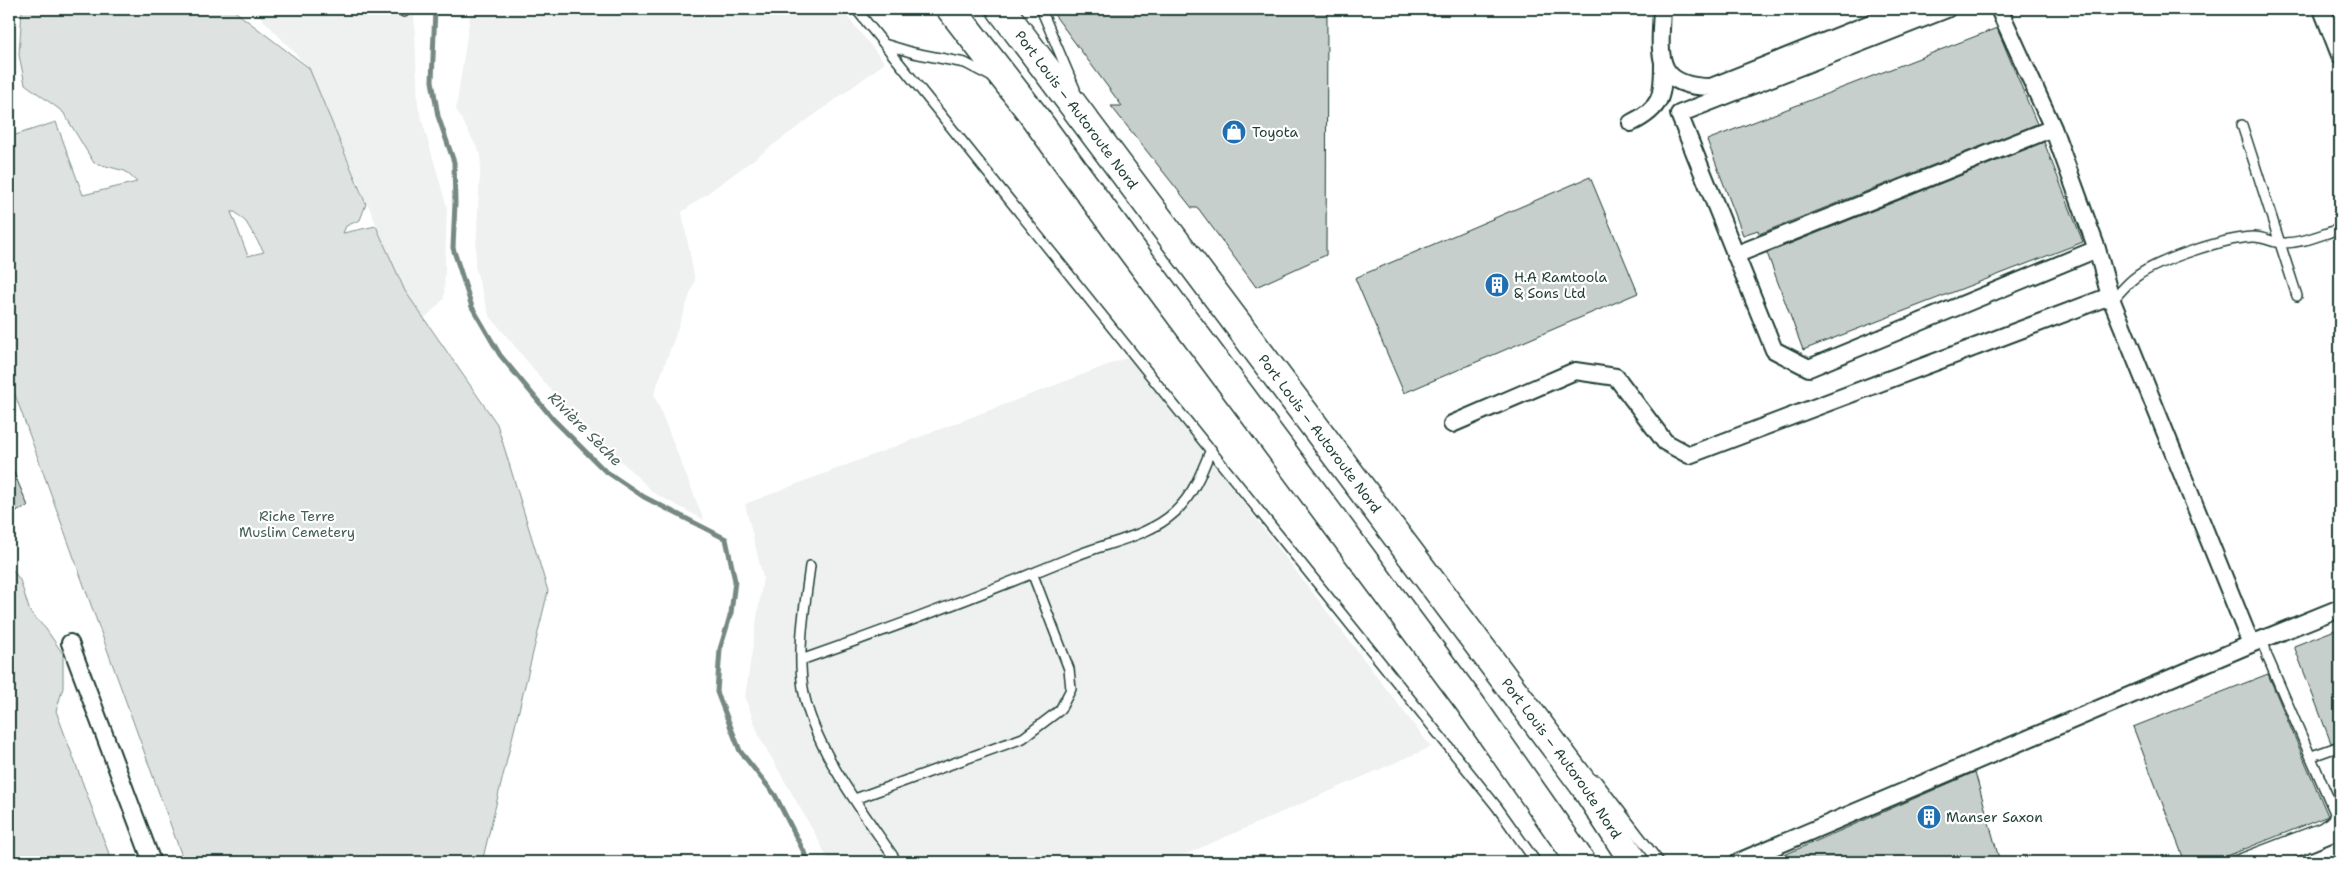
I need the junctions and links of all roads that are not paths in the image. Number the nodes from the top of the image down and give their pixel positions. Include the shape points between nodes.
1 (856, 9) edge
2 (950, 9) edge
3 (1001, 9) edge
4 (1041, 9) edge
5 (1662, 9) edge
6 (1906, 9) edge
7 (1947, 9) edge
8 (1999, 9) edge
9 (2322, 9) edge
10 (884, 44) junction
11 (2340, 55) edge
12 (1663, 64) junction
13 (1031, 112) junction
14 (1631, 123) dead end
15 (2242, 125) dead end
16 (2053, 128) junction
17 (1094, 133) junction
18 (2340, 229) edge
19 (2280, 243) junction
20 (2097, 249) junction
21 (1735, 255) junction
22 (2297, 296) dead end
23 (2111, 298) junction
24 (1452, 424) dead end
25 (1211, 449) junction
26 (810, 566) dead end
27 (1033, 574) junction
28 (2340, 608) edge
29 (2257, 641) junction
30 (70, 643) dead end
31 (801, 660) junction
32 (1498, 670) junction
33 (1553, 726) dead end
34 (2340, 746) edge
35 (2312, 756) junction
36 (1590, 771) dead end
37 (855, 799) junction
38 (2340, 830) edge
39 (152, 862) edge
40 (897, 862) edge
41 (1536, 862) edge
42 (1581, 862) edge
43 (1634, 862) edge
44 (1659, 862) edge
45 (1738, 862) edge
46 (2232, 862) edge
47 (2262, 862) edge

1 - 10 lane
2 - 13 highway
3 - 17 highway, Port Louis – Autoroute Nord
4 - 17 lane
5 - 12 street
6 - 12 street via 1711,87 1682,84 1670,77
7 - 21 street via 1679,114
8 - 16 street
9 - 11 street
10 - 13 lane via 965,63 994,78
10 - 25 lane
12 - 14 street via 1663,89 1659,103 1648,115
13 - 42 highway via 1469,702
15 - 19 lane
16 - 20 street
16 - 21 street
17 - 32 highway, Port Louis – Autoroute Nord
18 - 19 lane
19 - 22 lane
19 - 23 lane via 2252,237 2206,247 2146,270
20 - 21 street via 1809,368 1774,350
20 - 23 street
23 - 24 street via 1689,455 1665,442 1616,377 1575,371
23 - 29 street
25 - 27 lane via 1193,490 1161,523
25 - 41 lane via 1497,808
26 - 31 lane
27 - 31 lane
27 - 37 lane via 1069,669 1072,689 1060,710 1023,738
28 - 29 street
29 - 35 lane via 2267,656
29 - 45 street
30 - 39 street
31 - 37 lane via 809,713 822,744
32 - 33 lane
32 - 43 highway, Port Louis – Autoroute Nord via 1584,785
34 - 35 lane
35 - 46 lane via 2335,813 2333,820 2321,828
36 - 44 lane
37 - 40 lane
38 - 47 street

